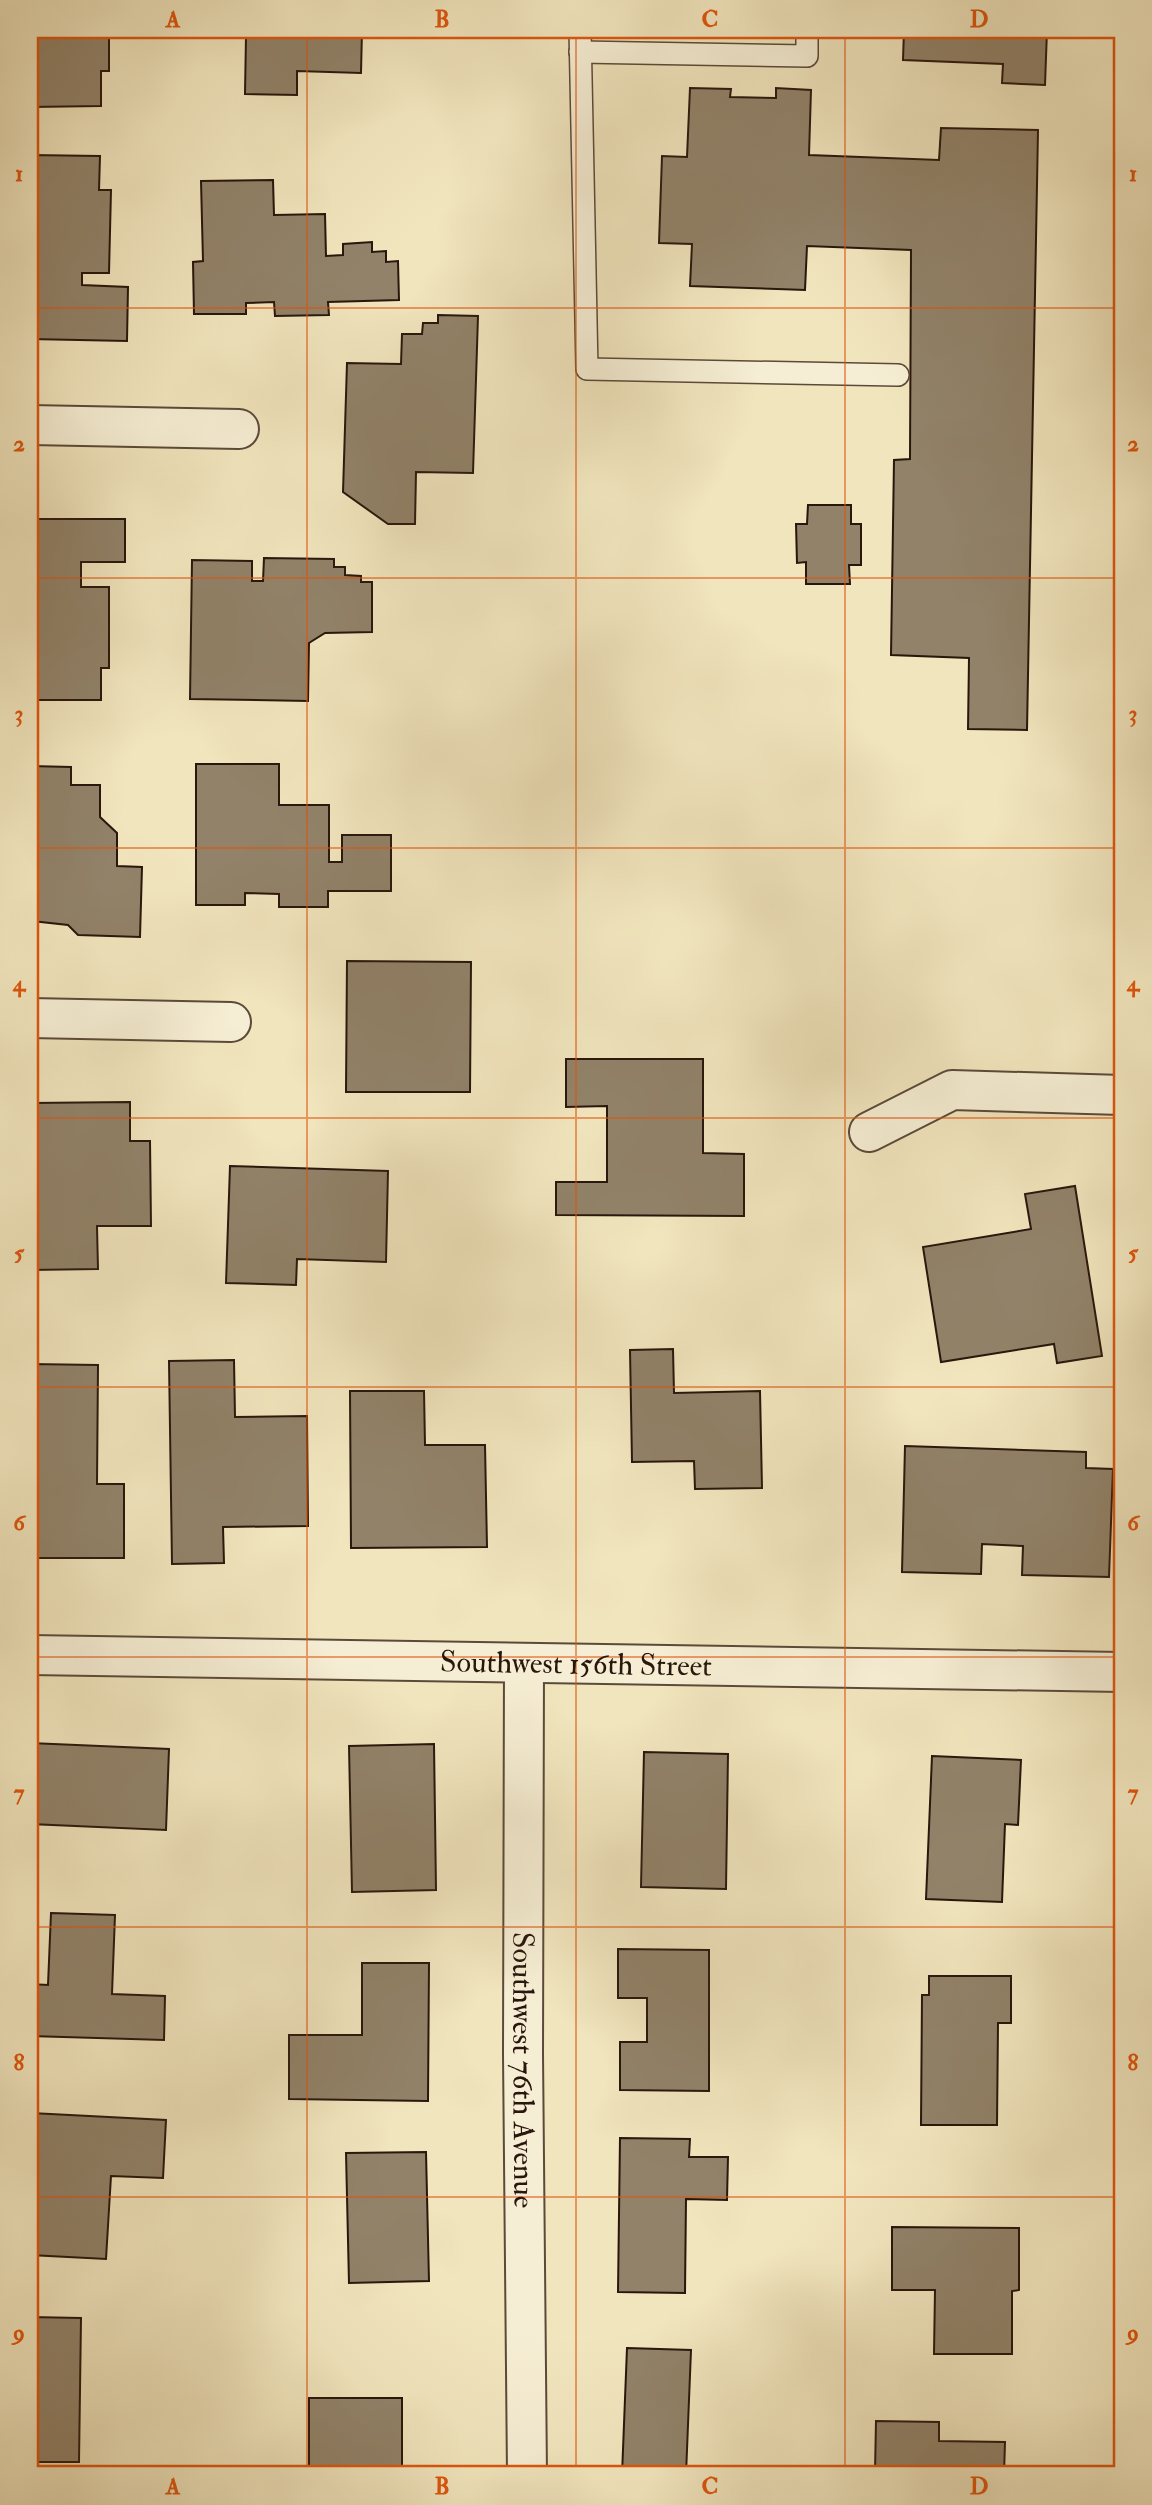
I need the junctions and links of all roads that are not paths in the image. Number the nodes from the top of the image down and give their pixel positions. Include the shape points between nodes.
1 (580, 30) edge
2 (807, 30) edge
3 (580, 52) junction
4 (898, 375) dead end
5 (30, 425) edge
6 (239, 429) dead end
7 (30, 1018) edge
8 (232, 1022) dead end
9 (1122, 1095) edge
10 (869, 1132) dead end
11 (30, 1655) edge
12 (524, 1664) junction
13 (1122, 1672) edge
14 (527, 2475) edge

1 - 3 lane
2 - 3 lane via 807,56
3 - 4 lane via 587,369
5 - 6 street
7 - 8 street
9 - 10 street via 952,1090
11 - 12 street, Southwest 156th Street
12 - 13 street, Southwest 156th Street
12 - 14 street, Southwest 76th Avenue

